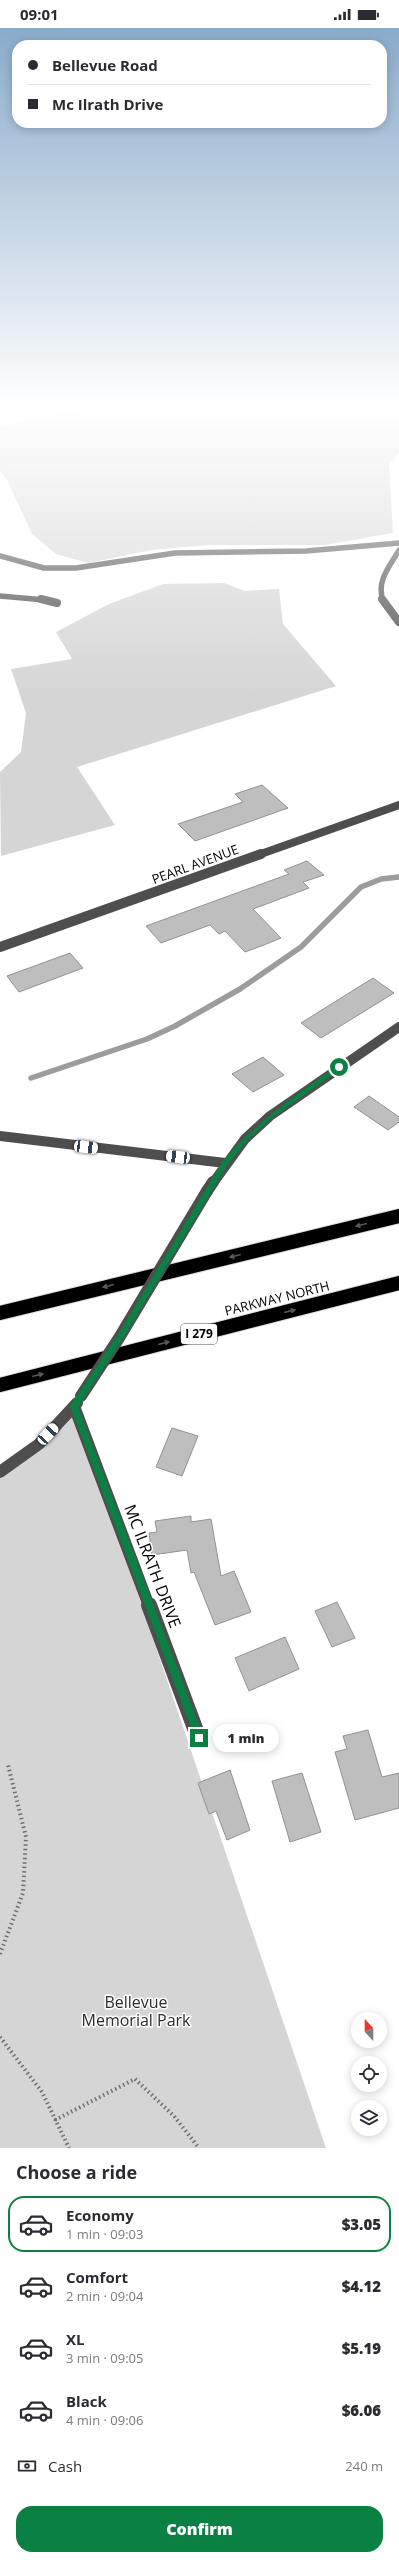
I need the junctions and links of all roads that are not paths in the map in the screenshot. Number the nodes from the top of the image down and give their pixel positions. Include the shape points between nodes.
1 (399, 543) edge
2 (399, 550) edge
3 (0, 556) edge
4 (0, 596) edge
5 (56, 603) dead end
6 (399, 622) edge
7 (399, 805) edge
8 (0, 947) edge
9 (399, 1027) edge
10 (0, 1136) edge
11 (225, 1162) junction
12 (399, 1216) edge
13 (399, 1283) edge
14 (0, 1313) edge
15 (0, 1385) edge
16 (78, 1401) junction
17 (0, 1472) edge
18 (199, 1738) dead end

1 - 3 street via 306,551 193,552 158,555 91,567 58,569 44,568
2 - 6 street via 383,573 378,588 384,605
4 - 5 street via 41,599
7 - 8 street, PEARL AVENUE
9 - 11 street via 270,1116
10 - 11 street
11 - 16 street, bridge via 120,1338
12 -> 14 highway
15 -> 13 highway, PARKWAY NORTH / I 279
16 - 17 street via 38,1444
16 - 18 street, MC ILRATH DRIVE

